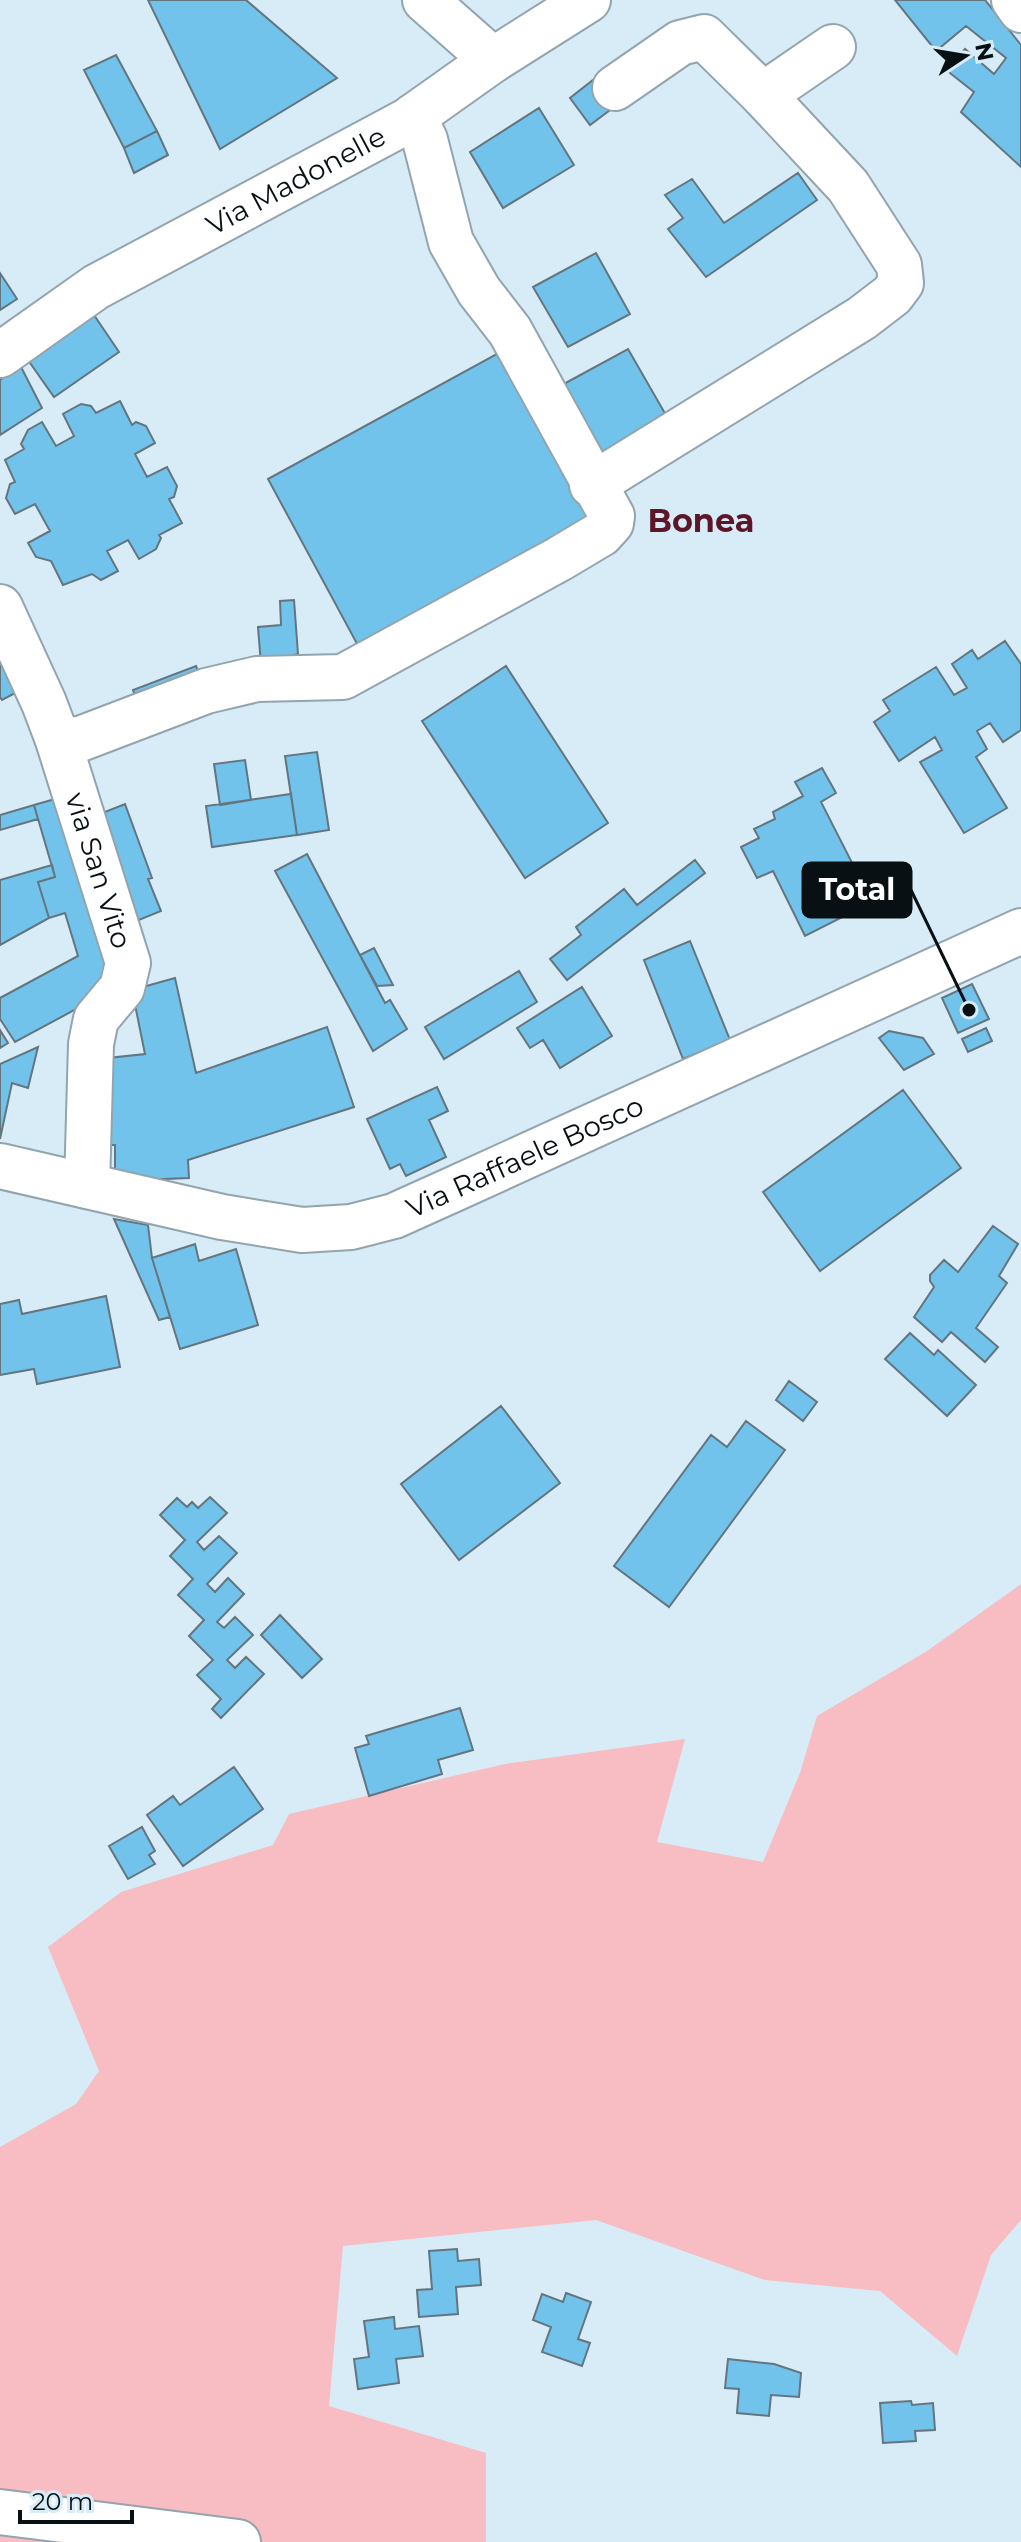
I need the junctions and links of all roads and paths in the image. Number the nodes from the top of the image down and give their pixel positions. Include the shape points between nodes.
1 (425, 0) edge
2 (588, 0) edge
3 (1014, 0) edge
4 (1021, 10) edge
5 (833, 47) dead end
6 (493, 60) junction
7 (615, 88) dead end
8 (763, 95) junction
9 (414, 116) junction
10 (0, 355) edge
11 (592, 485) junction
12 (0, 607) edge
13 (58, 740) junction
14 (1021, 931) edge
15 (0, 1166) edge
16 (87, 1186) junction
17 (0, 2512) edge
18 (238, 2542) edge

1 - 6 street
2 - 6 street, Via Madonelle
3 - 4 street
5 - 8 street
6 - 9 street, Via Madonelle
7 - 8 street via 680,43 704,37
8 - 11 street via 848,186 899,265 901,283 862,318
9 - 10 street, Via Madonelle via 96,287
9 - 11 street via 451,242 510,331
11 - 13 street via 612,516 601,534 343,677 257,679 206,691 80,739
12 - 13 street, via San Vito
13 - 16 street, via San Vito via 128,963 122,988 96,1019 91,1044
14 - 16 street, Via Raffaele Bosco via 394,1216 351,1227 302,1230
15 - 16 street, Via Raffaele Bosco
17 - 18 street

